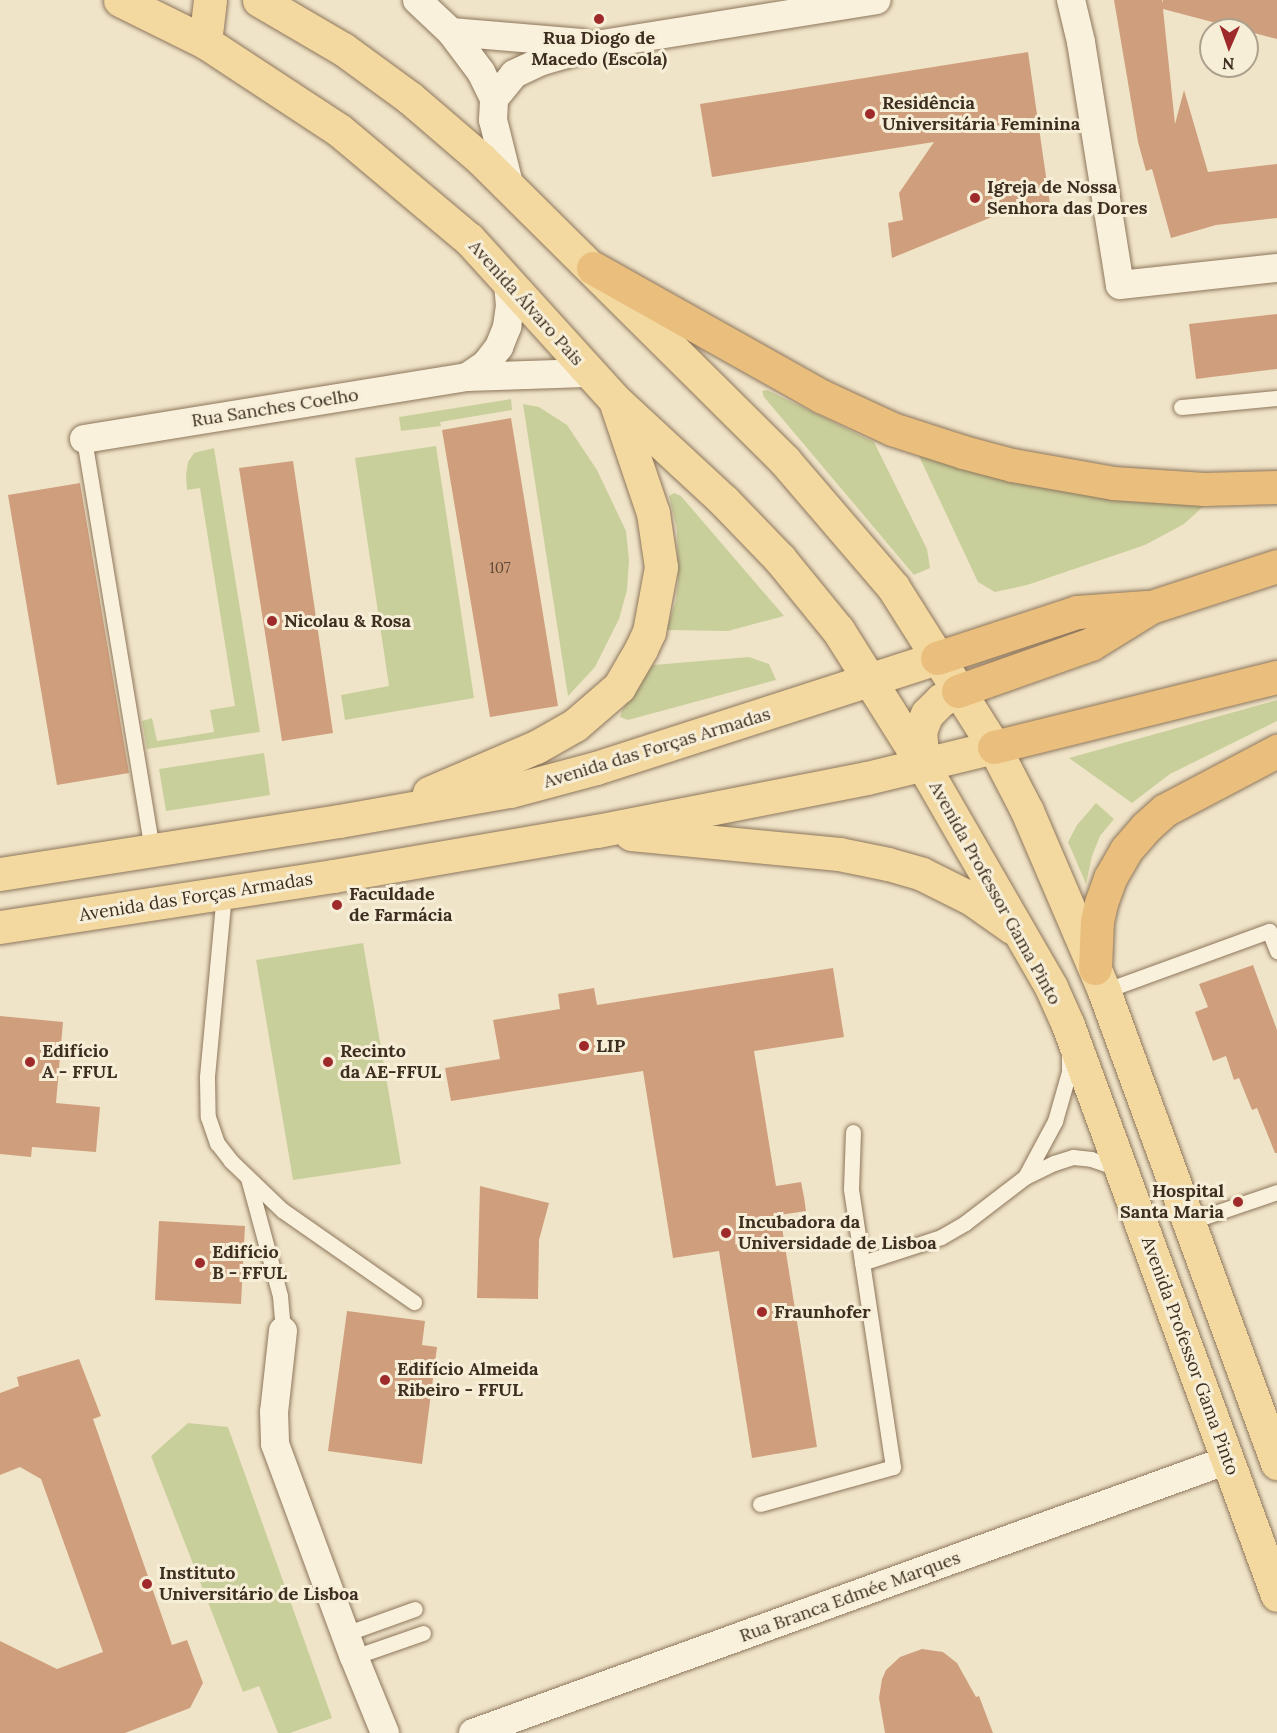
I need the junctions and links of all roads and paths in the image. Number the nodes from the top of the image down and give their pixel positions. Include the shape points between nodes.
1 (120, 0) edge
2 (210, 0) edge
3 (259, 0) edge
4 (417, 0) edge
5 (876, 0) edge
6 (1071, 0) edge
7 (451, 32) junction
8 (205, 42) junction
9 (602, 44) junction
10 (494, 99) junction
11 (510, 188) junction
12 (593, 268) junction
13 (1277, 268) edge
14 (508, 282) junction
15 (589, 373) junction
16 (467, 377) junction
17 (1277, 398) edge
18 (615, 400) junction
19 (1181, 407) dead end
20 (84, 439) joint
21 (1277, 487) edge
22 (1277, 566) edge
23 (1151, 607) junction
24 (937, 658) junction
25 (1277, 676) edge
26 (870, 679) junction
27 (958, 691) junction
28 (994, 747) junction
29 (1277, 751) edge
30 (923, 765) junction
31 (389, 812) junction
32 (597, 831) junction
33 (152, 851) junction
34 (0, 874) edge
35 (224, 893) junction
36 (0, 927) edge
37 (1022, 934) junction
38 (1277, 951) edge
39 (1099, 979) junction
40 (1068, 1025) junction
41 (853, 1132) dead end
42 (1121, 1169) junction
43 (1025, 1177) junction
44 (248, 1178) junction
45 (1277, 1192) edge
46 (1189, 1222) junction
47 (862, 1263) junction
48 (414, 1302) dead end
49 (283, 1331) joint
50 (1228, 1460) junction
51 (1277, 1463) edge
52 (760, 1504) dead end
53 (1277, 1595) edge
54 (416, 1610) dead end
55 (423, 1633) dead end
56 (350, 1646) junction
57 (385, 1733) edge
58 (472, 1733) edge

1 - 8 main road, Avenida Álvaro Pais
2 - 8 main road
3 - 11 main road via 343,49 410,98
4 - 7 street
5 - 9 street
6 - 13 street via 1120,285
7 - 9 street
7 - 10 street via 481,72
8 - 14 main road, Avenida Álvaro Pais via 339,130 469,239
9 - 10 street via 514,75
10 - 11 street via 493,120
11 - 12 main road
12 - 21 highway via 821,396 892,429 963,452 1064,476 1113,483 1203,489
12 - 24 main road via 785,461 893,587
14 - 15 main road, Avenida Álvaro Pais
14 - 16 street, Rua Sanches Coelho via 510,306 499,347 486,365
15 - 16 street, Rua Sanches Coelho
15 - 18 main road, Avenida Álvaro Pais
16 - 20 street, Rua Sanches Coelho
17 - 19 lane
18 - 26 main road, Avenida Álvaro Pais via 780,559 838,630
18 - 31 main road via 653,513 661,567 649,632 631,669 619,687 574,725 536,747
20 - 33 lane
22 - 23 highway, Avenida das Forças Armadas
23 - 24 highway, Avenida das Forças Armadas via 1077,612
23 - 27 highway, Avenida das Forças Armadas via 1091,644
24 - 26 main road, Avenida das Forças Armadas
24 - 27 main road
25 - 28 highway, Avenida das Forças Armadas
26 - 30 main road, Avenida Professor Gama Pinto
26 - 31 main road, Avenida das Forças Armadas via 596,768 510,791
27 - 28 main road
27 - 30 main road, Avenida das Forças Armadas via 927,714 920,731
28 - 30 main road, Avenida das Forças Armadas
28 - 39 main road via 1027,811
29 - 39 highway via 1165,810 1126,850 1110,878 1097,921
30 - 32 main road, Avenida das Forças Armadas
30 - 37 main road, Avenida Professor Gama Pinto
31 - 33 main road, Avenida das Forças Armadas
32 - 35 main road, Avenida das Forças Armadas
32 - 37 main road via 839,854 888,864 922,874 972,899
33 - 34 main road, Avenida das Forças Armadas
35 - 36 main road, Avenida das Forças Armadas
35 - 44 lane via 207,1078 208,1116 217,1143
37 - 40 main road, Avenida Professor Gama Pinto
38 - 39 lane via 1269,931
39 - 46 main road
40 - 42 main road, Avenida Professor Gama Pinto
40 - 43 lane via 1069,1072 1064,1096
41 - 47 lane via 851,1189
42 - 43 lane via 1073,1157
42 - 50 main road, Avenida Professor Gama Pinto
43 - 47 lane via 941,1238
44 - 48 lane via 293,1219
44 - 49 lane via 280,1296
45 - 46 lane
46 - 51 main road
47 - 52 lane via 893,1467
49 - 56 street via 274,1412 275,1444
50 - 53 main road, Avenida Professor Gama Pinto
50 - 58 street, Rua Branca Edmée Marques
54 - 56 lane
55 - 56 lane
56 - 57 street

